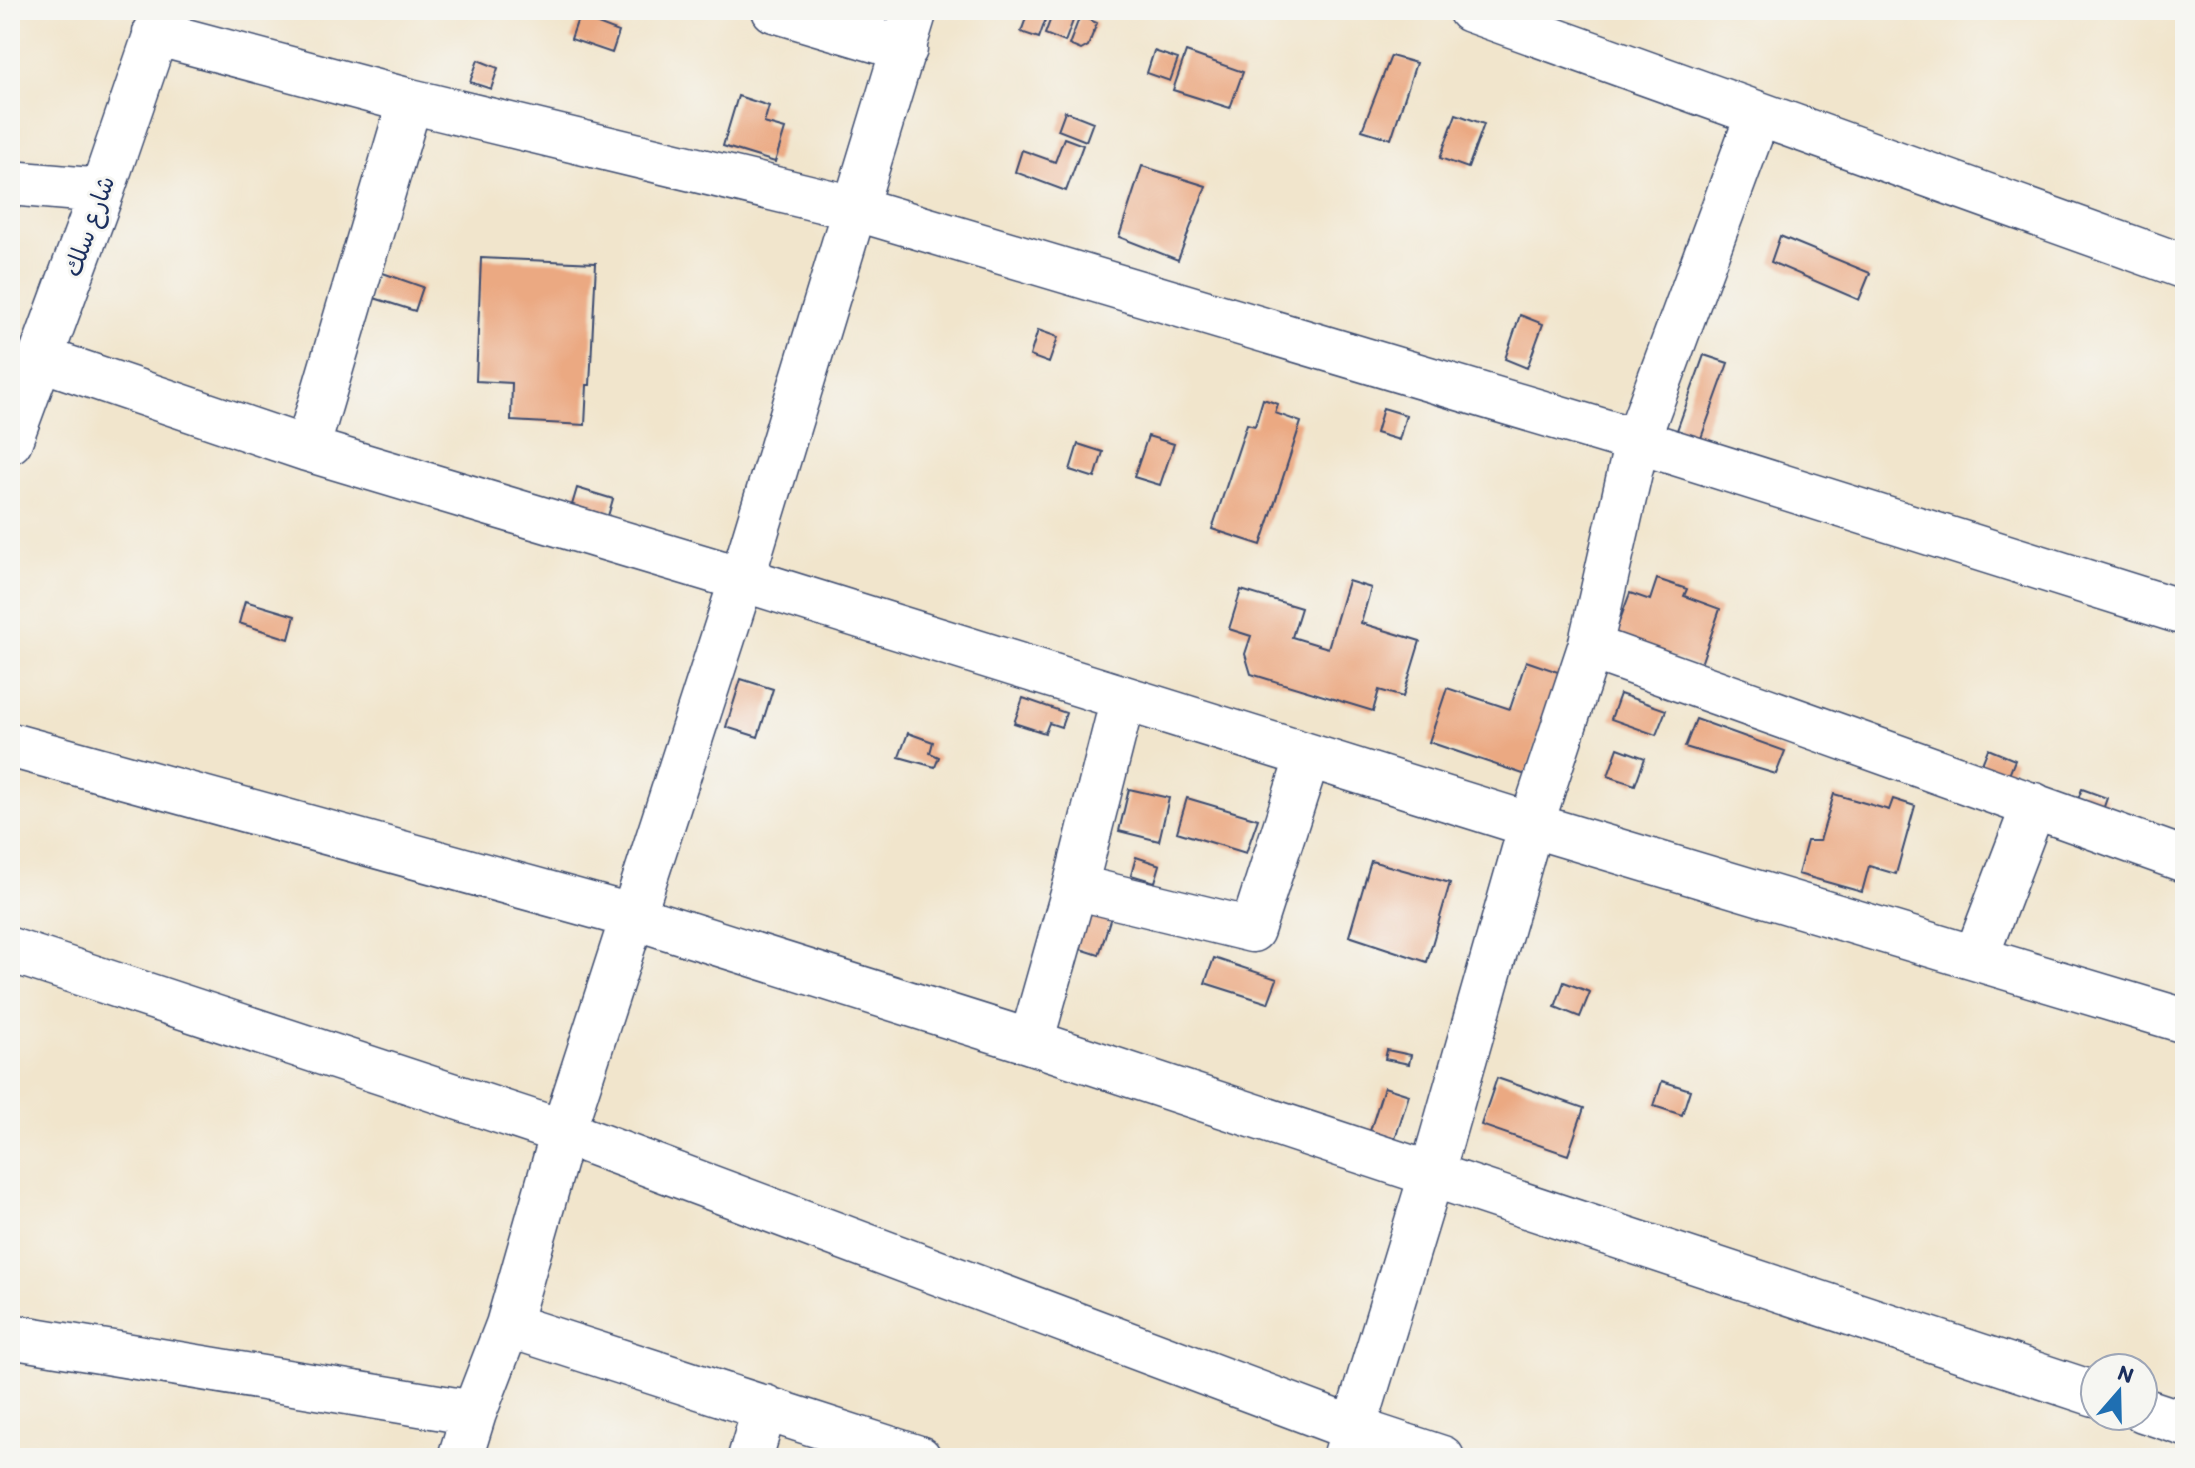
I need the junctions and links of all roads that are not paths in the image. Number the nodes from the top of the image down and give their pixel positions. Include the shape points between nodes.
1 (774, 10) edge
2 (1470, 10) edge
3 (160, 22) edge
4 (910, 29) edge
5 (410, 101) junction
6 (1758, 115) junction
7 (10, 183) edge
8 (102, 191) junction
9 (854, 208) junction
10 (2185, 267) edge
11 (42, 359) junction
12 (10, 441) edge
13 (1637, 441) junction
14 (307, 449) junction
15 (742, 579) junction
16 (2185, 613) edge
17 (1590, 647) junction
18 (1123, 698) junction
19 (10, 745) edge
20 (1308, 756) junction
21 (2034, 805) junction
22 (1531, 825) junction
23 (2185, 860) edge
24 (1075, 887) junction
25 (634, 917) junction
26 (10, 950) edge
27 (1976, 957) junction
28 (2185, 1021) edge
29 (1031, 1042) junction
30 (563, 1132) junction
31 (1431, 1176) junction
32 (508, 1325) junction
33 (10, 1336) edge
34 (2079, 1389) edge
35 (765, 1407) junction
36 (474, 1413) junction
37 (2159, 1415) edge
38 (2185, 1424) edge
39 (1350, 1444) edge
40 (460, 1458) edge
41 (750, 1458) edge
42 (919, 1458) edge
43 (1442, 1458) edge

1 - 4 street
2 - 6 street
3 - 5 street
3 - 8 street, شارع سلك
4 - 9 street
5 - 9 street
5 - 14 street
6 - 10 street
6 - 13 street
7 - 8 street
8 - 11 street, شارع سلك
9 - 13 street
9 - 15 street
11 - 12 street, شارع سلك
11 - 14 street
13 - 16 street
13 - 17 street
14 - 15 street
15 - 18 street
15 - 25 street
17 - 21 street
17 - 22 street
18 - 20 street
18 - 24 street
19 - 25 street
20 - 22 street
20 - 24 street via 1252,930
21 - 23 street
21 - 27 street
22 - 27 street
22 - 31 street
24 - 29 street
25 - 29 street
25 - 30 street
26 - 30 street
27 - 28 street
29 - 31 street
30 - 32 street
30 - 39 street
31 - 34 street
31 - 39 street
32 - 35 street
32 - 36 street
33 - 36 street
35 - 41 street
35 - 42 street
36 - 40 street
37 - 38 street
39 - 43 street

